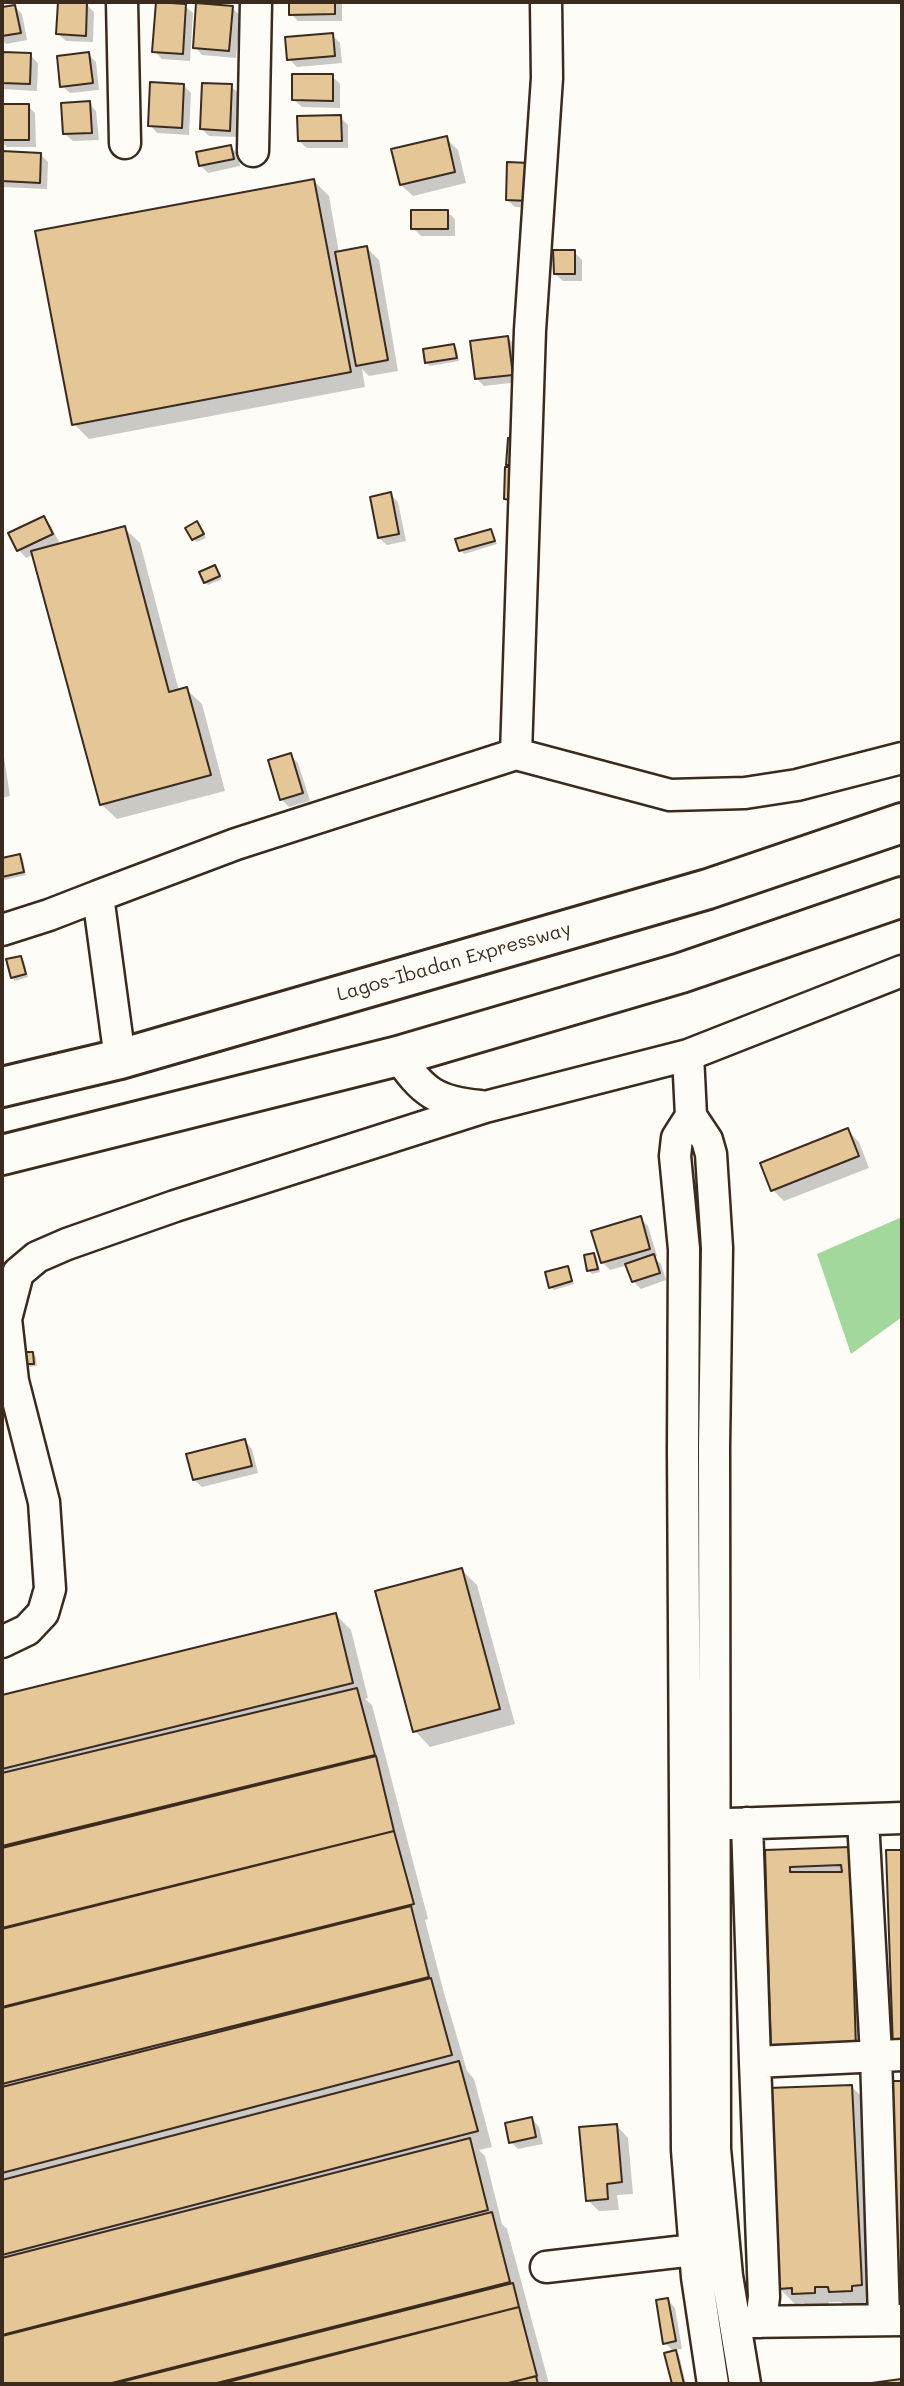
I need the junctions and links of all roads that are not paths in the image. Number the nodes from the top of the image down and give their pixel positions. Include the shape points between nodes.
1 (122, 2) edge
2 (256, 2) edge
3 (546, 2) edge
4 (125, 144) dead end
5 (253, 150) dead end
6 (516, 754) junction
7 (902, 758) edge
8 (902, 823) edge
9 (99, 896) junction
10 (902, 897) edge
11 (2, 930) edge
12 (902, 971) edge
13 (688, 1055) junction
14 (398, 1056) junction
15 (120, 1059) junction
16 (2, 1087) edge
17 (485, 1107) junction
18 (691, 1116) junction
19 (2, 1155) edge
20 (2, 1643) edge
21 (902, 1818) edge
22 (863, 1820) junction
23 (747, 1823) junction
24 (715, 1824) junction
25 (889, 2055) edge
26 (755, 2062) junction
27 (694, 2250) junction
28 (546, 2267) dead end
29 (893, 2319) edge
30 (748, 2322) junction
31 (713, 2384) edge
32 (745, 2384) edge

1 - 4 street
2 - 5 street
3 - 6 street via 547,78 530,330
6 - 7 street via 670,795 744,793 797,785
6 - 9 street via 236,844
8 - 15 highway, Lagos-Ibadan Expressway via 708,889
9 - 11 street
9 - 15 street
10 - 14 highway via 681,973
12 - 13 street
13 - 17 street
13 - 18 street
14 - 17 street via 415,1079 441,1100
14 - 19 highway
15 - 16 highway, Lagos-Ibadan Expressway
17 - 20 street via 67,1244 37,1257 18,1273 6,1319 13,1381 44,1502 50,1588 43,1613 27,1630
18 - 24 street via 711,1154 717,1248
18 - 27 street via 677,1138 675,1156 684,1249 687,2150
21 - 22 street
22 - 23 street
22 - 25 street
23 - 24 street
23 - 26 street
24 - 30 street via 715,2149 727,2276
25 - 26 street
25 - 29 street
26 - 30 street via 764,2297
27 - 28 street
27 - 31 street
29 - 30 street
30 - 32 street

